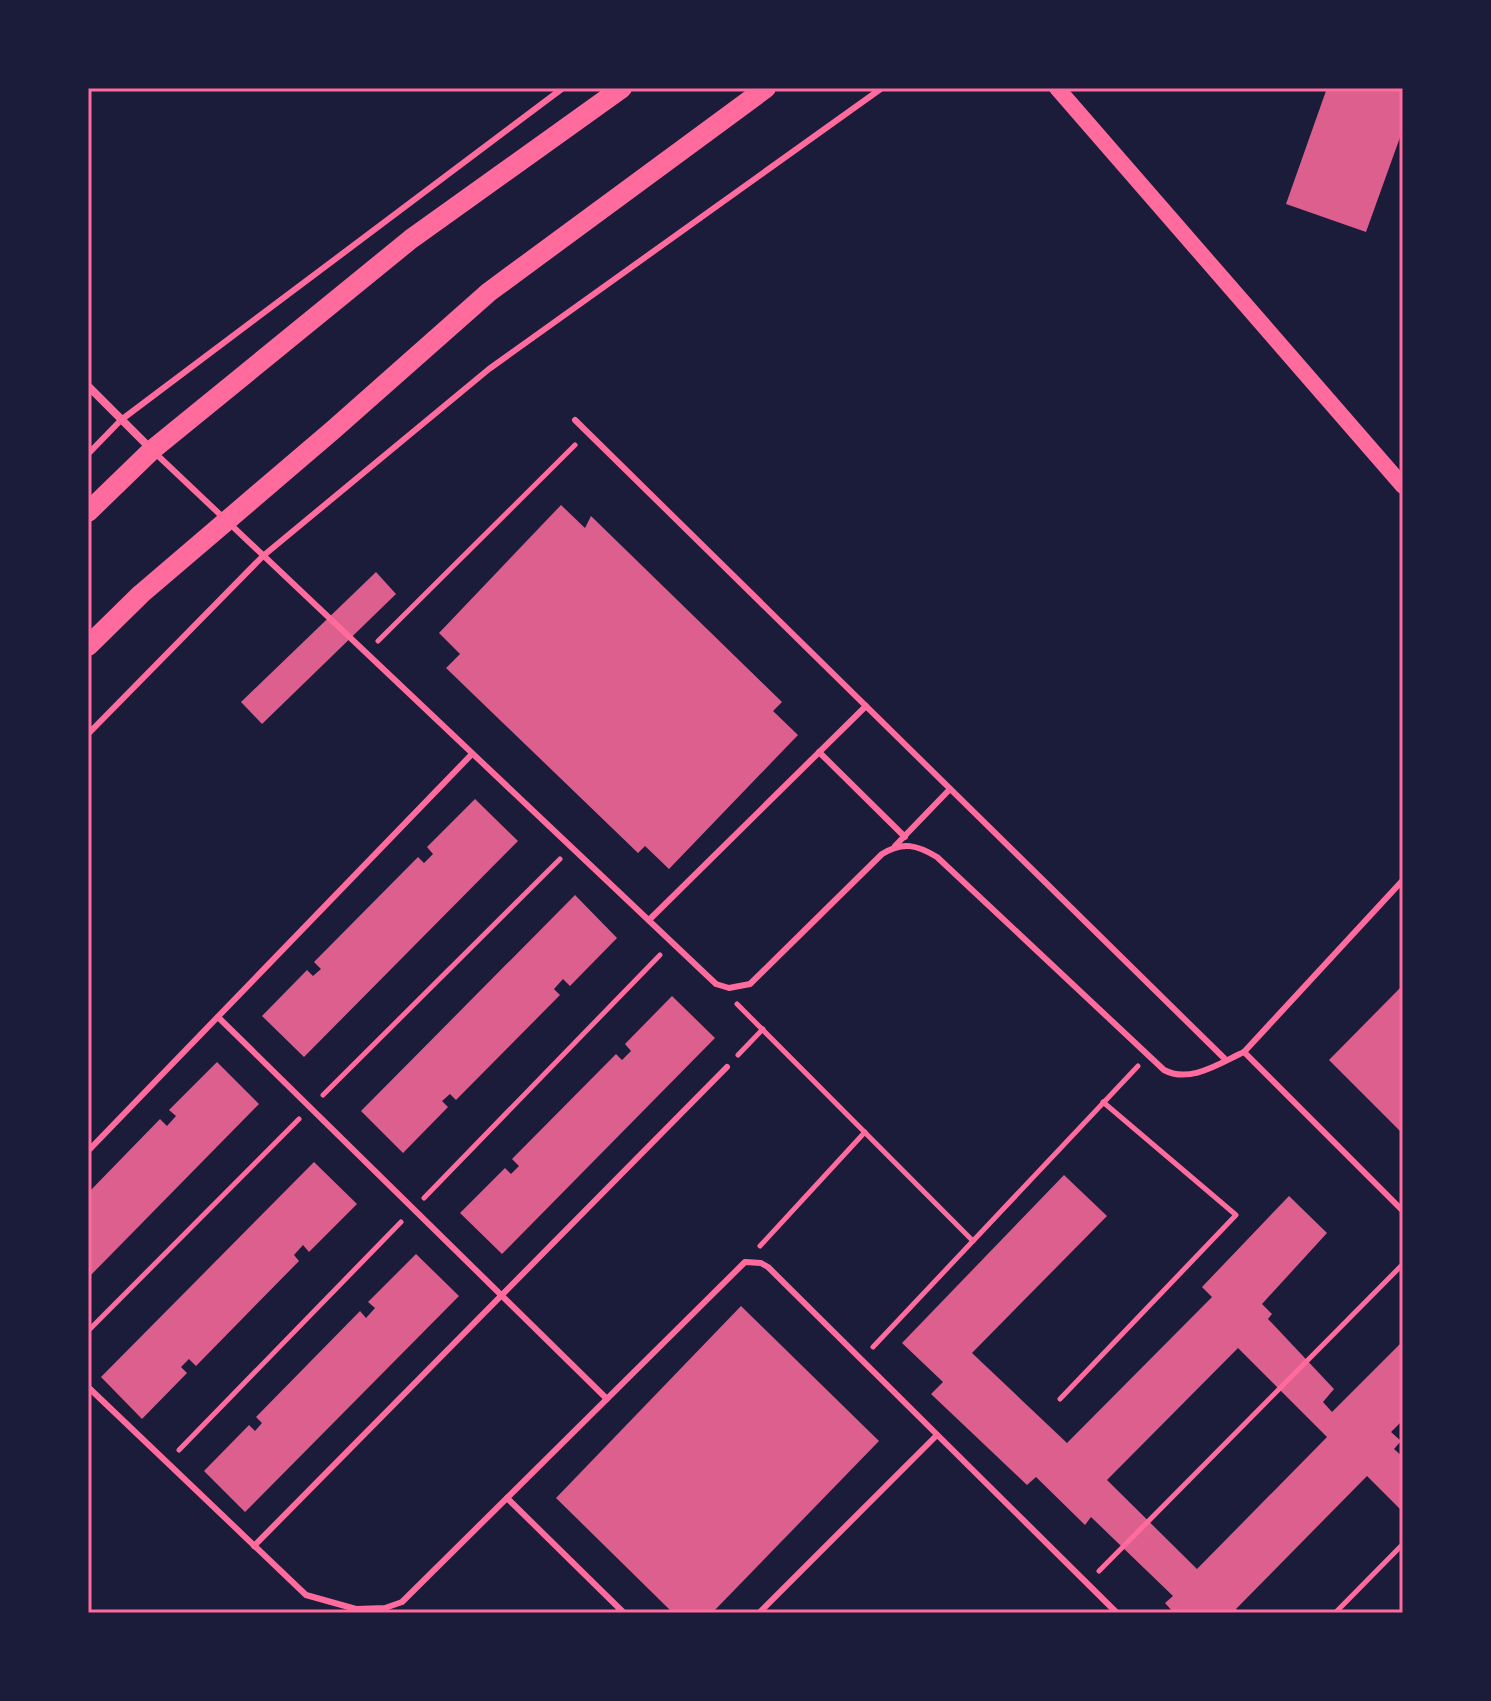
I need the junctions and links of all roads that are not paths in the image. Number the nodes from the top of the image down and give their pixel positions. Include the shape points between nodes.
1 (563, 88) edge
2 (622, 88) edge
3 (766, 88) edge
4 (882, 88) edge
5 (1057, 88) edge
6 (88, 386) edge
7 (121, 420) junction
8 (575, 420) dead end
9 (152, 450) junction
10 (88, 454) edge
11 (1403, 486) edge
12 (88, 512) edge
13 (226, 521) junction
14 (263, 556) junction
15 (88, 646) edge
16 (866, 706) junction
17 (88, 734) edge
18 (819, 752) junction
19 (472, 754) junction
20 (950, 789) junction
21 (905, 837) junction
22 (895, 846) junction
23 (1403, 880) edge
24 (649, 920) junction
25 (218, 1017) junction
26 (1244, 1052) junction
27 (1226, 1060) junction
28 (727, 1067) road end
29 (88, 1151) edge
30 (1403, 1211) edge
31 (502, 1296) junction
32 (88, 1387) edge
33 (607, 1399) junction
34 (937, 1435) junction
35 (507, 1498) junction
36 (254, 1546) junction
37 (624, 1613) edge
38 (759, 1613) edge
39 (1117, 1613) edge

1 - 7 lane
2 - 9 main road via 411,239
3 - 13 main road via 489,292
4 - 14 lane via 489,369
5 - 11 main road
6 - 7 street
7 - 9 street
7 - 10 lane
8 - 16 lane
9 - 12 main road
9 - 13 lane
13 - 14 lane
13 - 15 main road
14 - 17 lane
14 - 19 lane
16 - 18 lane
16 - 20 lane
18 - 21 lane
18 - 24 lane
19 - 24 lane
19 - 25 lane
20 - 21 lane
20 - 27 lane
21 - 22 lane
22 - 24 lane via 750,984 716,984
22 - 27 lane via 913,846 937,857 1164,1070 1193,1074
23 - 26 lane
25 - 29 lane
25 - 31 lane
26 - 27 lane
26 - 30 lane
28 - 31 lane
31 - 33 lane
31 - 36 lane
32 - 36 lane
33 - 34 lane via 745,1262 761,1263
33 - 35 lane
34 - 38 lane
34 - 39 lane
35 - 36 lane via 402,1602 385,1608 356,1609 306,1595
35 - 37 lane

